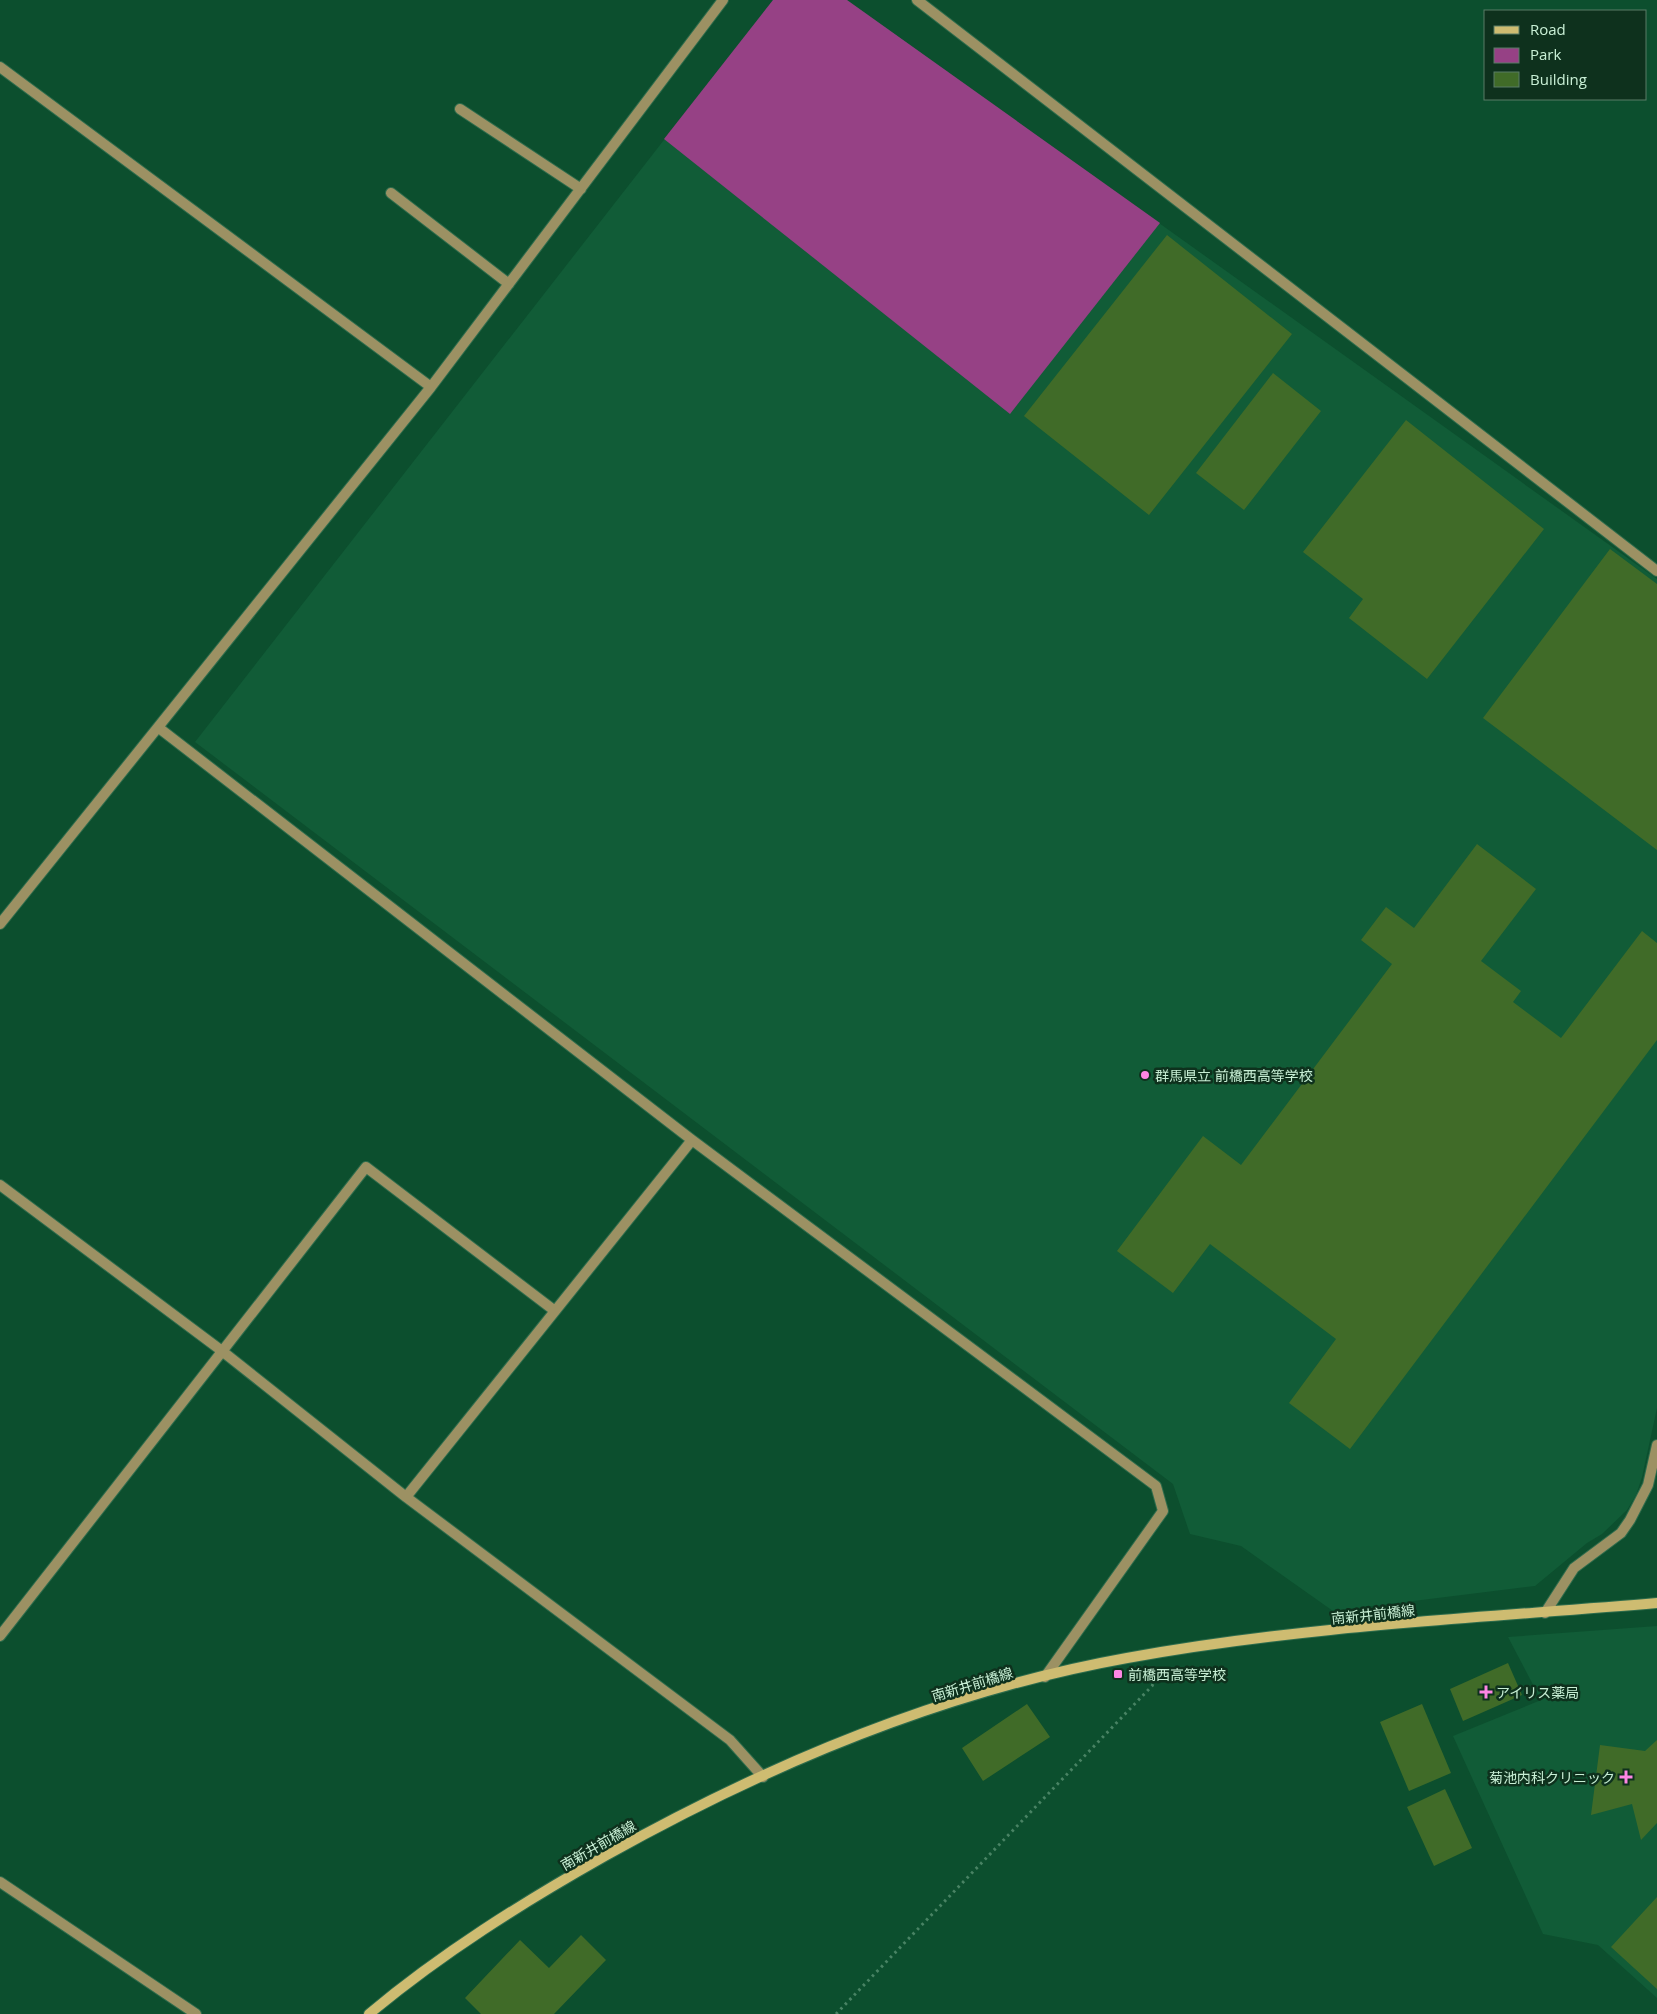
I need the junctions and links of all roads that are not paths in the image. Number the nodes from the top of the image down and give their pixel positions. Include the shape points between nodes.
1 (723, 0) edge
2 (917, 0) edge
3 (0, 67) edge
4 (460, 109) dead end
5 (580, 189) junction
6 (391, 193) dead end
7 (509, 284) junction
8 (431, 387) junction
9 (1657, 571) edge
10 (159, 728) junction
11 (0, 924) edge
12 (692, 1140) junction
13 (0, 1185) edge
14 (555, 1311) junction
15 (222, 1351) junction
16 (1657, 1445) edge
17 (406, 1497) junction
18 (1657, 1603) edge
19 (1546, 1613) junction
20 (0, 1636) edge
21 (1045, 1677) junction
22 (763, 1777) junction
23 (0, 1882) edge
24 (196, 2014) edge
25 (369, 2014) edge

1 - 5 street
2 - 9 street
3 - 8 street
4 - 5 street
5 - 7 street
6 - 7 street
7 - 8 street
8 - 10 street
10 - 11 street
10 - 12 street
12 - 14 street
12 - 21 street via 1156,1486 1162,1511
13 - 15 street
14 - 15 street via 366,1167
14 - 17 street
15 - 17 street
15 - 20 street
16 - 19 street via 1648,1485 1630,1520 1620,1533 1574,1568
17 - 22 street via 730,1740
18 - 19 main road, 南新井前橋線
19 - 21 main road, 南新井前橋線 via 1366,1628 1163,1653 1125,1658
21 - 22 main road, 南新井前橋線 via 892,1723 825,1748
22 - 25 main road, 南新井前橋線 via 675,1817 573,1874 464,1941
23 - 24 street

